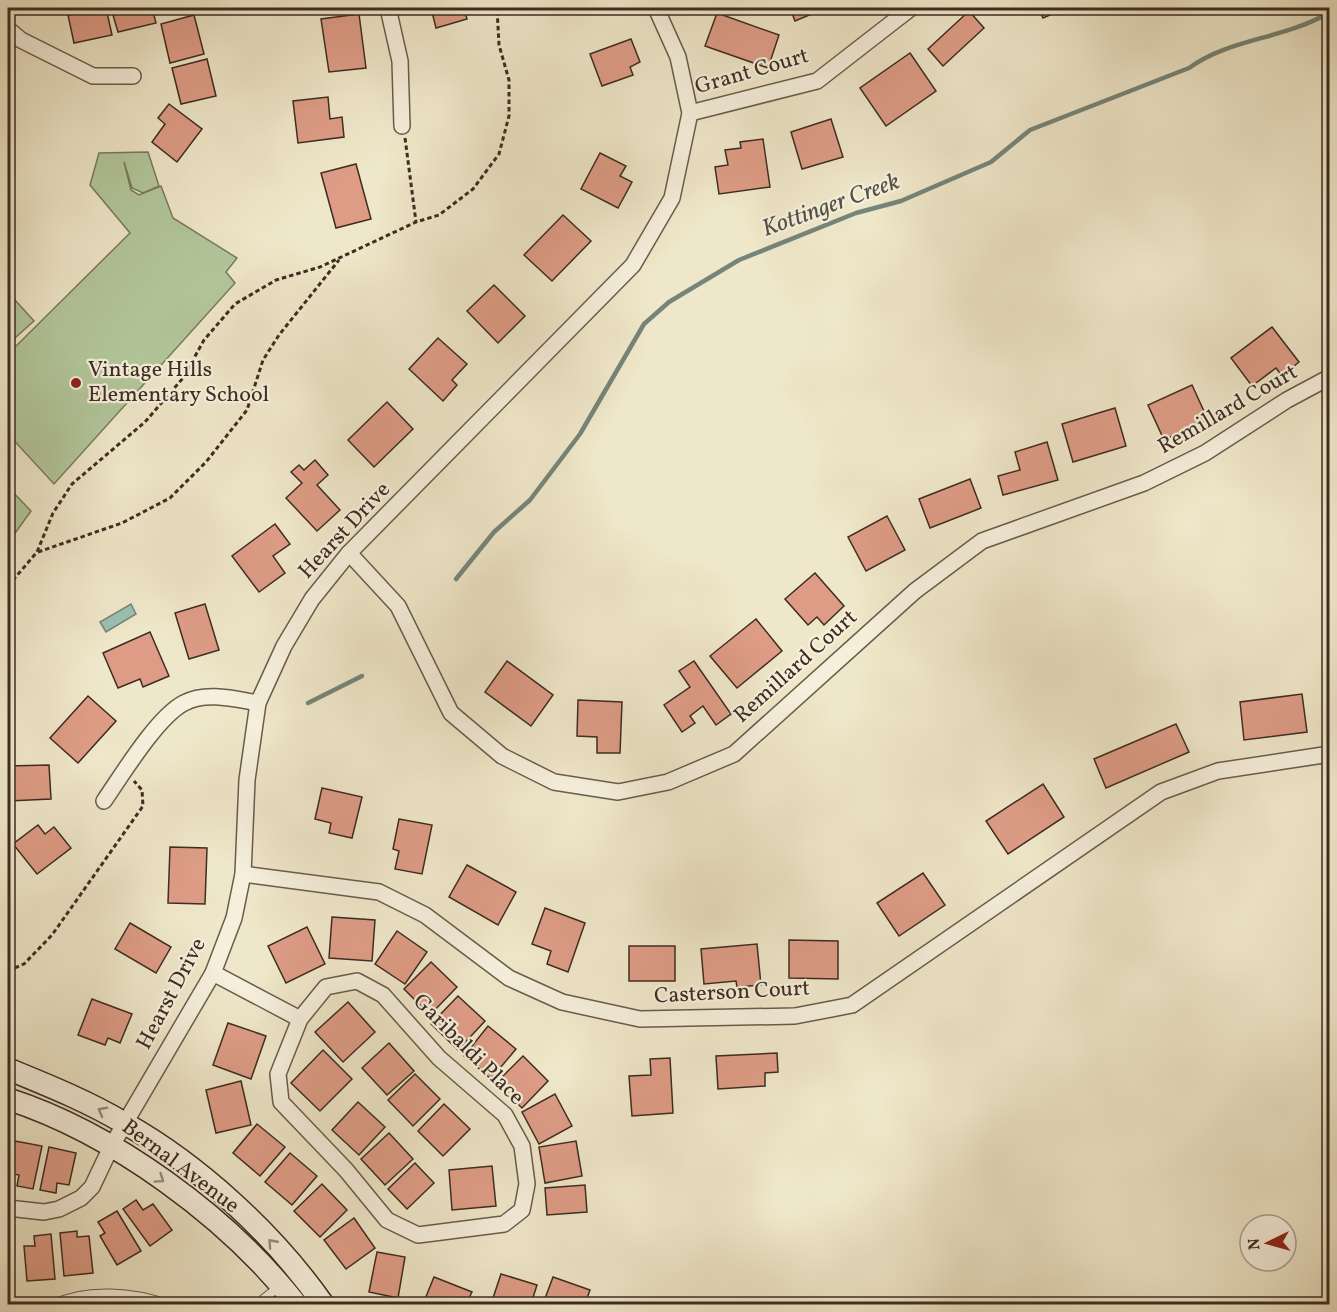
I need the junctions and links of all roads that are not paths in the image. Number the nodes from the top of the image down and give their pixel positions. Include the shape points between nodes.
1 (388, 8) edge
2 (656, 8) edge
3 (911, 8) edge
4 (8, 29) edge
5 (133, 76) dead end
6 (690, 113) junction
7 (402, 126) road end
8 (1329, 377) edge
9 (349, 553) junction
10 (258, 703) junction
11 (1329, 754) edge
12 (104, 801) dead end
13 (243, 874) junction
14 (213, 973) junction
15 (300, 1019) junction
16 (8, 1069) edge
17 (8, 1099) edge
18 (126, 1124) junction
19 (111, 1147) junction
20 (8, 1208) edge
21 (289, 1279) junction
22 (54, 1305) edge
23 (167, 1305) edge
24 (257, 1305) edge
25 (296, 1305) edge
26 (323, 1305) edge

1 - 7 street via 400,61
2 - 6 street, Hearst Drive via 678,57
3 - 6 street, Grant Court via 818,81
4 - 5 street via 21,40 93,76
6 - 9 street, Hearst Drive via 672,198 633,265
8 - 9 street, Remillard Court via 1205,453 1144,483 982,541 915,591 734,754 668,782 618,792 554,782 502,756 451,713 398,606
9 - 10 street, Hearst Drive via 312,599 284,646
10 - 12 street via 218,696 184,703 157,728
10 - 13 street, Hearst Drive via 248,780
11 - 13 street, Casterson Court via 1218,771 1161,792 852,1005 795,1016 640,1019 562,1002 509,978 424,915 379,892
13 - 14 street, Hearst Drive via 234,918
14 - 15 street
14 - 18 street, Hearst Drive
15 - 15 street, Garibaldi Place via 278,1074 280,1102 346,1170 387,1220 418,1235 504,1224 522,1210 527,1184 522,1146 505,1115 439,1058 383,995 357,981 326,987
18 -> 16 main road, Bernal Avenue via 71,1095
17 - 19 main road, Bernal Avenue via 67,1121
18 - 19 street, Hearst Drive
21 -> 18 main road, Bernal Avenue via 252,1221 173,1155
19 - 20 street, Hearst Drive via 92,1187 71,1204 44,1212
19 -> 21 main road, Bernal Avenue via 197,1205
21 - 24 lane
21 - 25 main road, Bernal Avenue
21 - 26 main road, Bernal Avenue
22 - 23 lane via 80,1297 120,1294 138,1295

